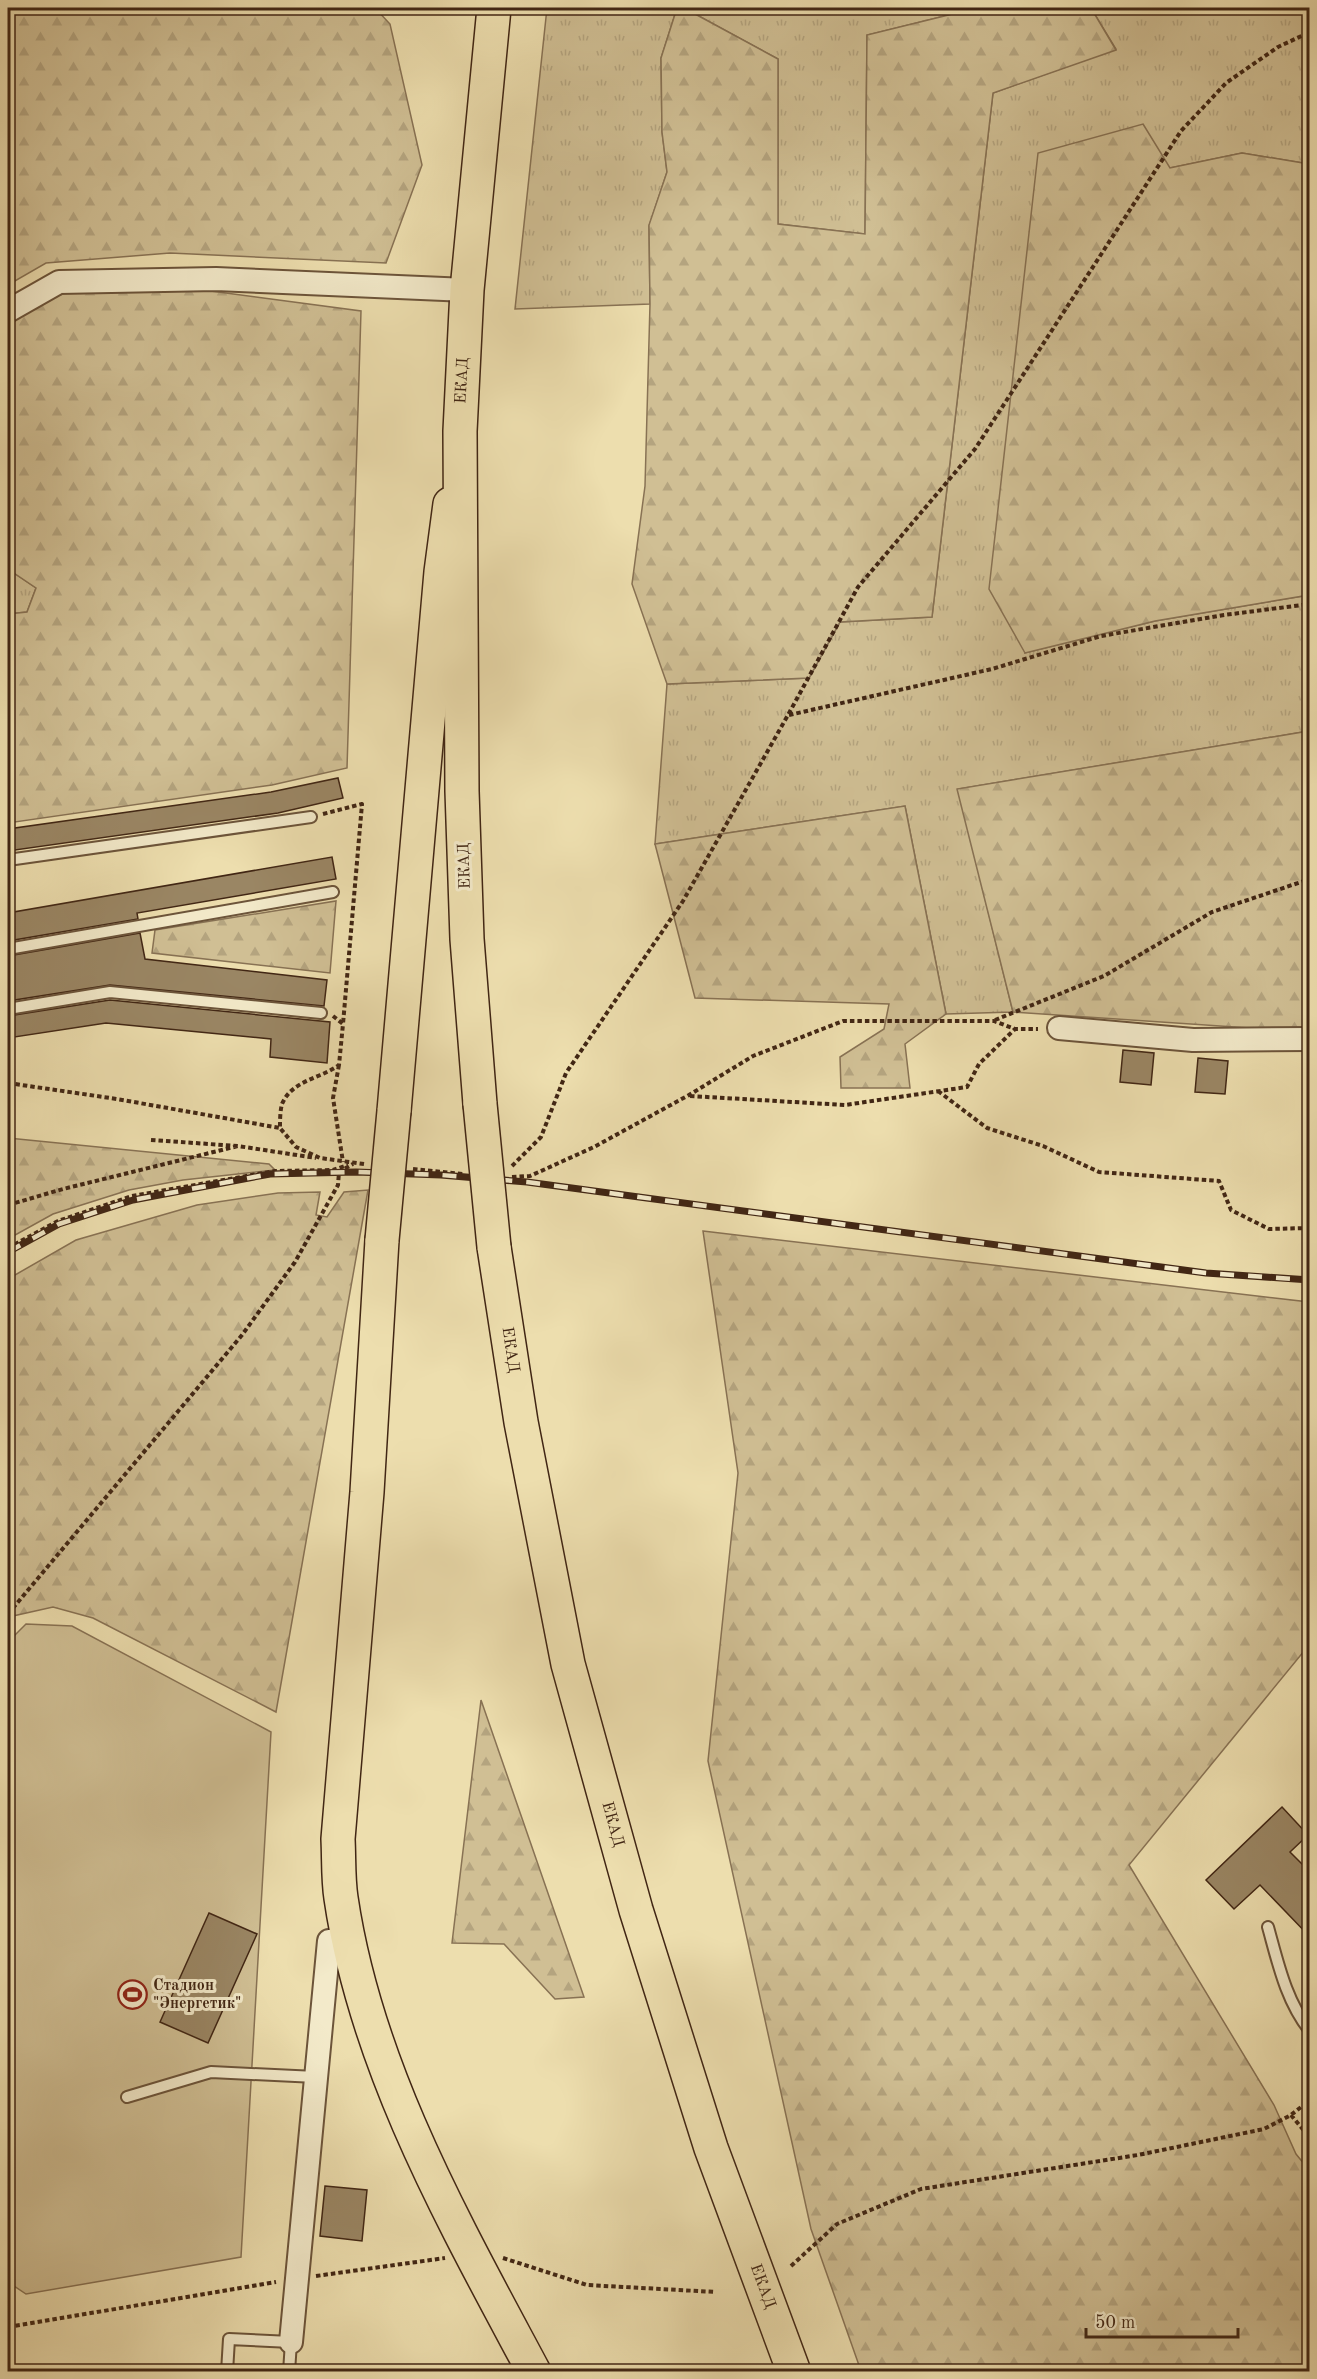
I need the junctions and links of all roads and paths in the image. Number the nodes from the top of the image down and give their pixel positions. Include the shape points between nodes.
1 (495, 8) edge
2 (1310, 32) edge
3 (467, 290) junction
4 (8, 311) edge
5 (460, 431) junction
6 (1310, 604) edge
7 (788, 716) junction
8 (311, 817) dead end
9 (8, 860) edge
10 (1310, 879) edge
11 (333, 892) dead end
12 (8, 949) edge
13 (8, 1009) edge
14 (321, 1013) joint
15 (994, 1021) junction
16 (1059, 1028) joint
17 (1015, 1029) junction
18 (1310, 1039) edge
19 (339, 1065) junction
20 (8, 1083) edge
21 (938, 1091) junction
22 (689, 1095) junction
23 (280, 1128) junction
24 (152, 1140) dead end
25 (238, 1146) junction
26 (320, 1158) junction
27 (343, 1162) junction
28 (354, 1163) junction
29 (365, 1164) dead end
30 (409, 1168) dead end
31 (506, 1171) dead end
32 (465, 1174) dead end
33 (508, 1177) dead end
34 (8, 1205) edge
35 (1310, 1228) edge
36 (8, 1248) edge
37 (8, 1614) edge
38 (1268, 1927) dead end
39 (349, 1940) junction
40 (1310, 2031) edge
41 (316, 2077) junction
42 (127, 2097) dead end
43 (1310, 2100) edge
44 (1291, 2115) junction
45 (1310, 2138) edge
46 (472, 2255) junction
47 (791, 2266) dead end
48 (297, 2278) junction
49 (716, 2292) dead end
50 (8, 2327) edge
51 (291, 2342) junction
52 (226, 2372) edge
53 (289, 2372) edge
54 (534, 2372) edge
55 (794, 2372) edge

1 - 3 main road, ЕКАД
2 - 7 path via 1278,47 1226,83 1181,131 975,450 858,587
3 - 4 street via 216,279 59,282
3 - 5 main road, ЕКАД
5 - 39 main road, bridge via 441,572 382,1240 367,1492 338,1839 341,1896
5 - 55 main road, ЕКАД, bridge via 467,939 494,1247 521,1422 568,1664 636,1910 711,2148
6 - 7 path via 1101,636 992,669
7 - 31 path via 683,901 566,1073 541,1137
8 - 9 lane
10 - 15 path via 1212,912 1104,976
11 - 12 lane
13 - 14 lane via 110,992
14 - 19 path via 343,1024
15 - 17 path
15 - 22 path via 843,1021 753,1056
16 - 17 path
16 - 18 street via 1193,1040
17 - 21 path via 979,1064 967,1087
19 - 23 path via 299,1083 282,1104
19 - 27 path via 333,1098
20 - 23 path
21 - 22 path via 845,1105
21 - 35 path via 987,1128 1044,1146 1099,1172 1219,1181 1231,1210 1269,1229
22 - 33 path via 594,1147 530,1176
23 - 26 path via 296,1147
24 - 25 path
25 - 26 path
25 - 34 path
26 - 27 path
27 - 28 path
28 - 29 path
28 - 36 path via 333,1170 275,1171 132,1196 58,1221
28 - 37 path via 339,1172 338,1185 295,1262 242,1335
30 - 32 path
38 - 40 lane via 1282,1977 1299,2017
39 - 41 street via 329,1941
39 - 46 main road via 395,2090 418,2147
41 - 42 lane via 211,2072
41 - 48 street
43 - 44 path
44 - 45 path
44 - 47 path via 1264,2129 1149,2153 921,2189 837,2224
46 - 48 path
46 - 49 path via 507,2259 587,2284
46 - 54 main road
48 - 50 path
48 - 51 street
51 - 52 lane via 229,2339
51 - 53 lane

